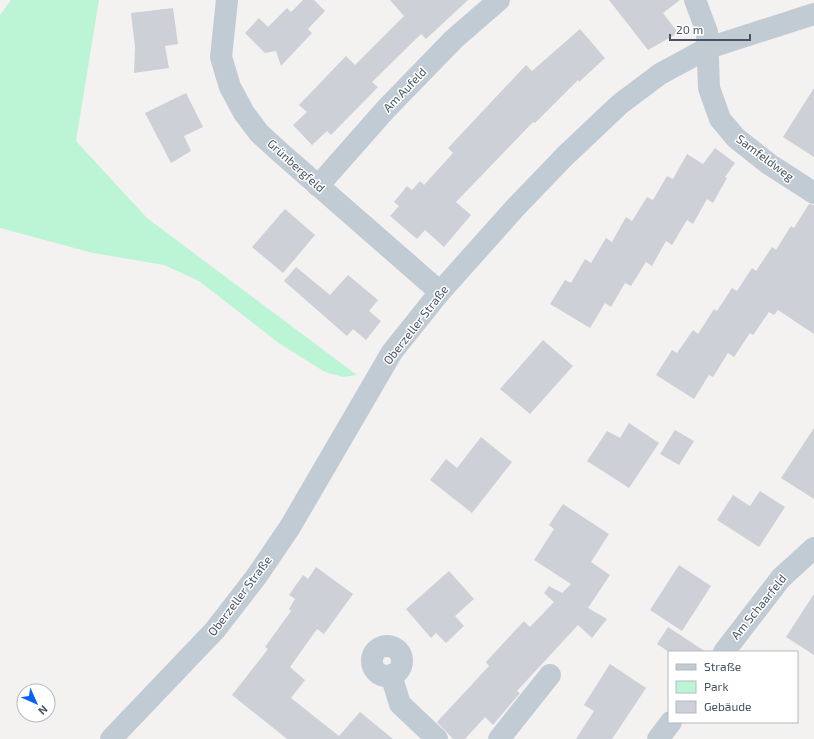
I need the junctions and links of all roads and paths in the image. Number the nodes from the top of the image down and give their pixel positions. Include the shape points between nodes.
1 (227, 0) edge
2 (498, 0) edge
3 (694, 0) edge
4 (814, 14) edge
5 (708, 48) junction
6 (318, 186) junction
7 (814, 193) edge
8 (440, 292) junction
9 (814, 548) edge
10 (725, 651) edge
11 (550, 675) dead end
12 (391, 676) dead end
13 (670, 723) edge
14 (111, 739) edge
15 (437, 739) edge
16 (499, 739) edge
17 (658, 739) edge

1 - 6 street, Grünbergfeld via 221,57 230,87 244,113 259,133
2 - 6 street, Am Aufeld via 454,39 386,109
3 - 5 street via 707,32
4 - 5 street, Oberzeller Straße
5 - 7 street, Samfeldweg via 709,88 720,119 736,138 769,164
5 - 8 street, Oberzeller Straße via 660,74 620,104 565,156
6 - 8 street, Grünbergfeld
8 - 14 street, Oberzeller Straße via 392,352 290,527 256,576 215,630
9 - 10 street, Am Schaarfeld via 781,578
11 - 16 street
12 - 15 street via 400,704
13 - 17 street

